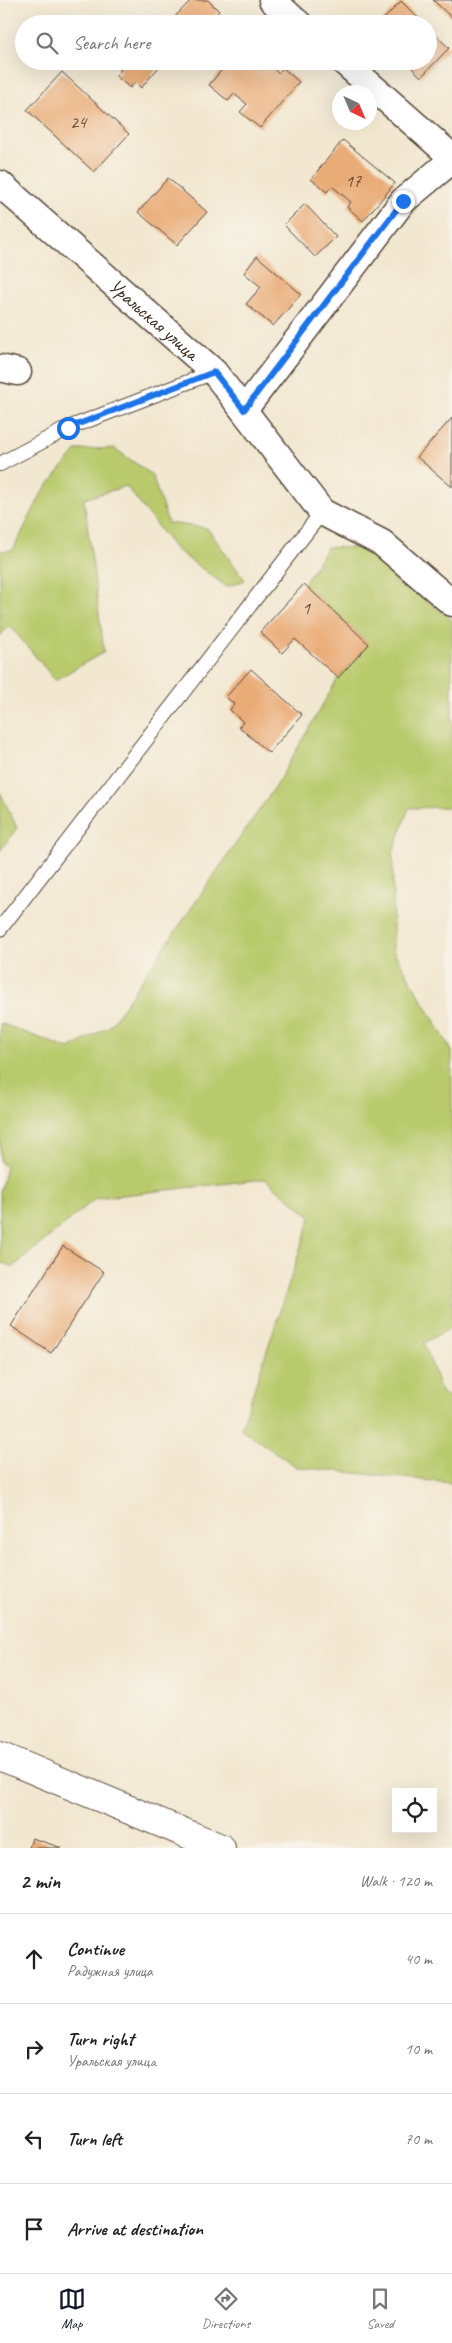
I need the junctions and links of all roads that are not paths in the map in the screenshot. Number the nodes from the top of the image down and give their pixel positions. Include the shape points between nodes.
1 (272, 0) edge
2 (290, 15) edge
3 (352, 70) edge
4 (452, 158) edge
5 (0, 184) edge
6 (214, 372) junction
7 (244, 410) junction
8 (0, 464) edge
9 (322, 512) junction
10 (452, 603) edge
11 (0, 929) edge
12 (0, 1756) edge
13 (221, 1848) edge

1 - 2 street
3 - 4 street
4 - 7 street via 403,201
5 - 6 street, Уральская улица
6 - 7 street, Уральская улица
6 - 8 lane via 68,428
7 - 9 street, Уральская улица
9 - 10 street, Уральская улица via 382,543
9 - 11 lane
12 - 13 main road

